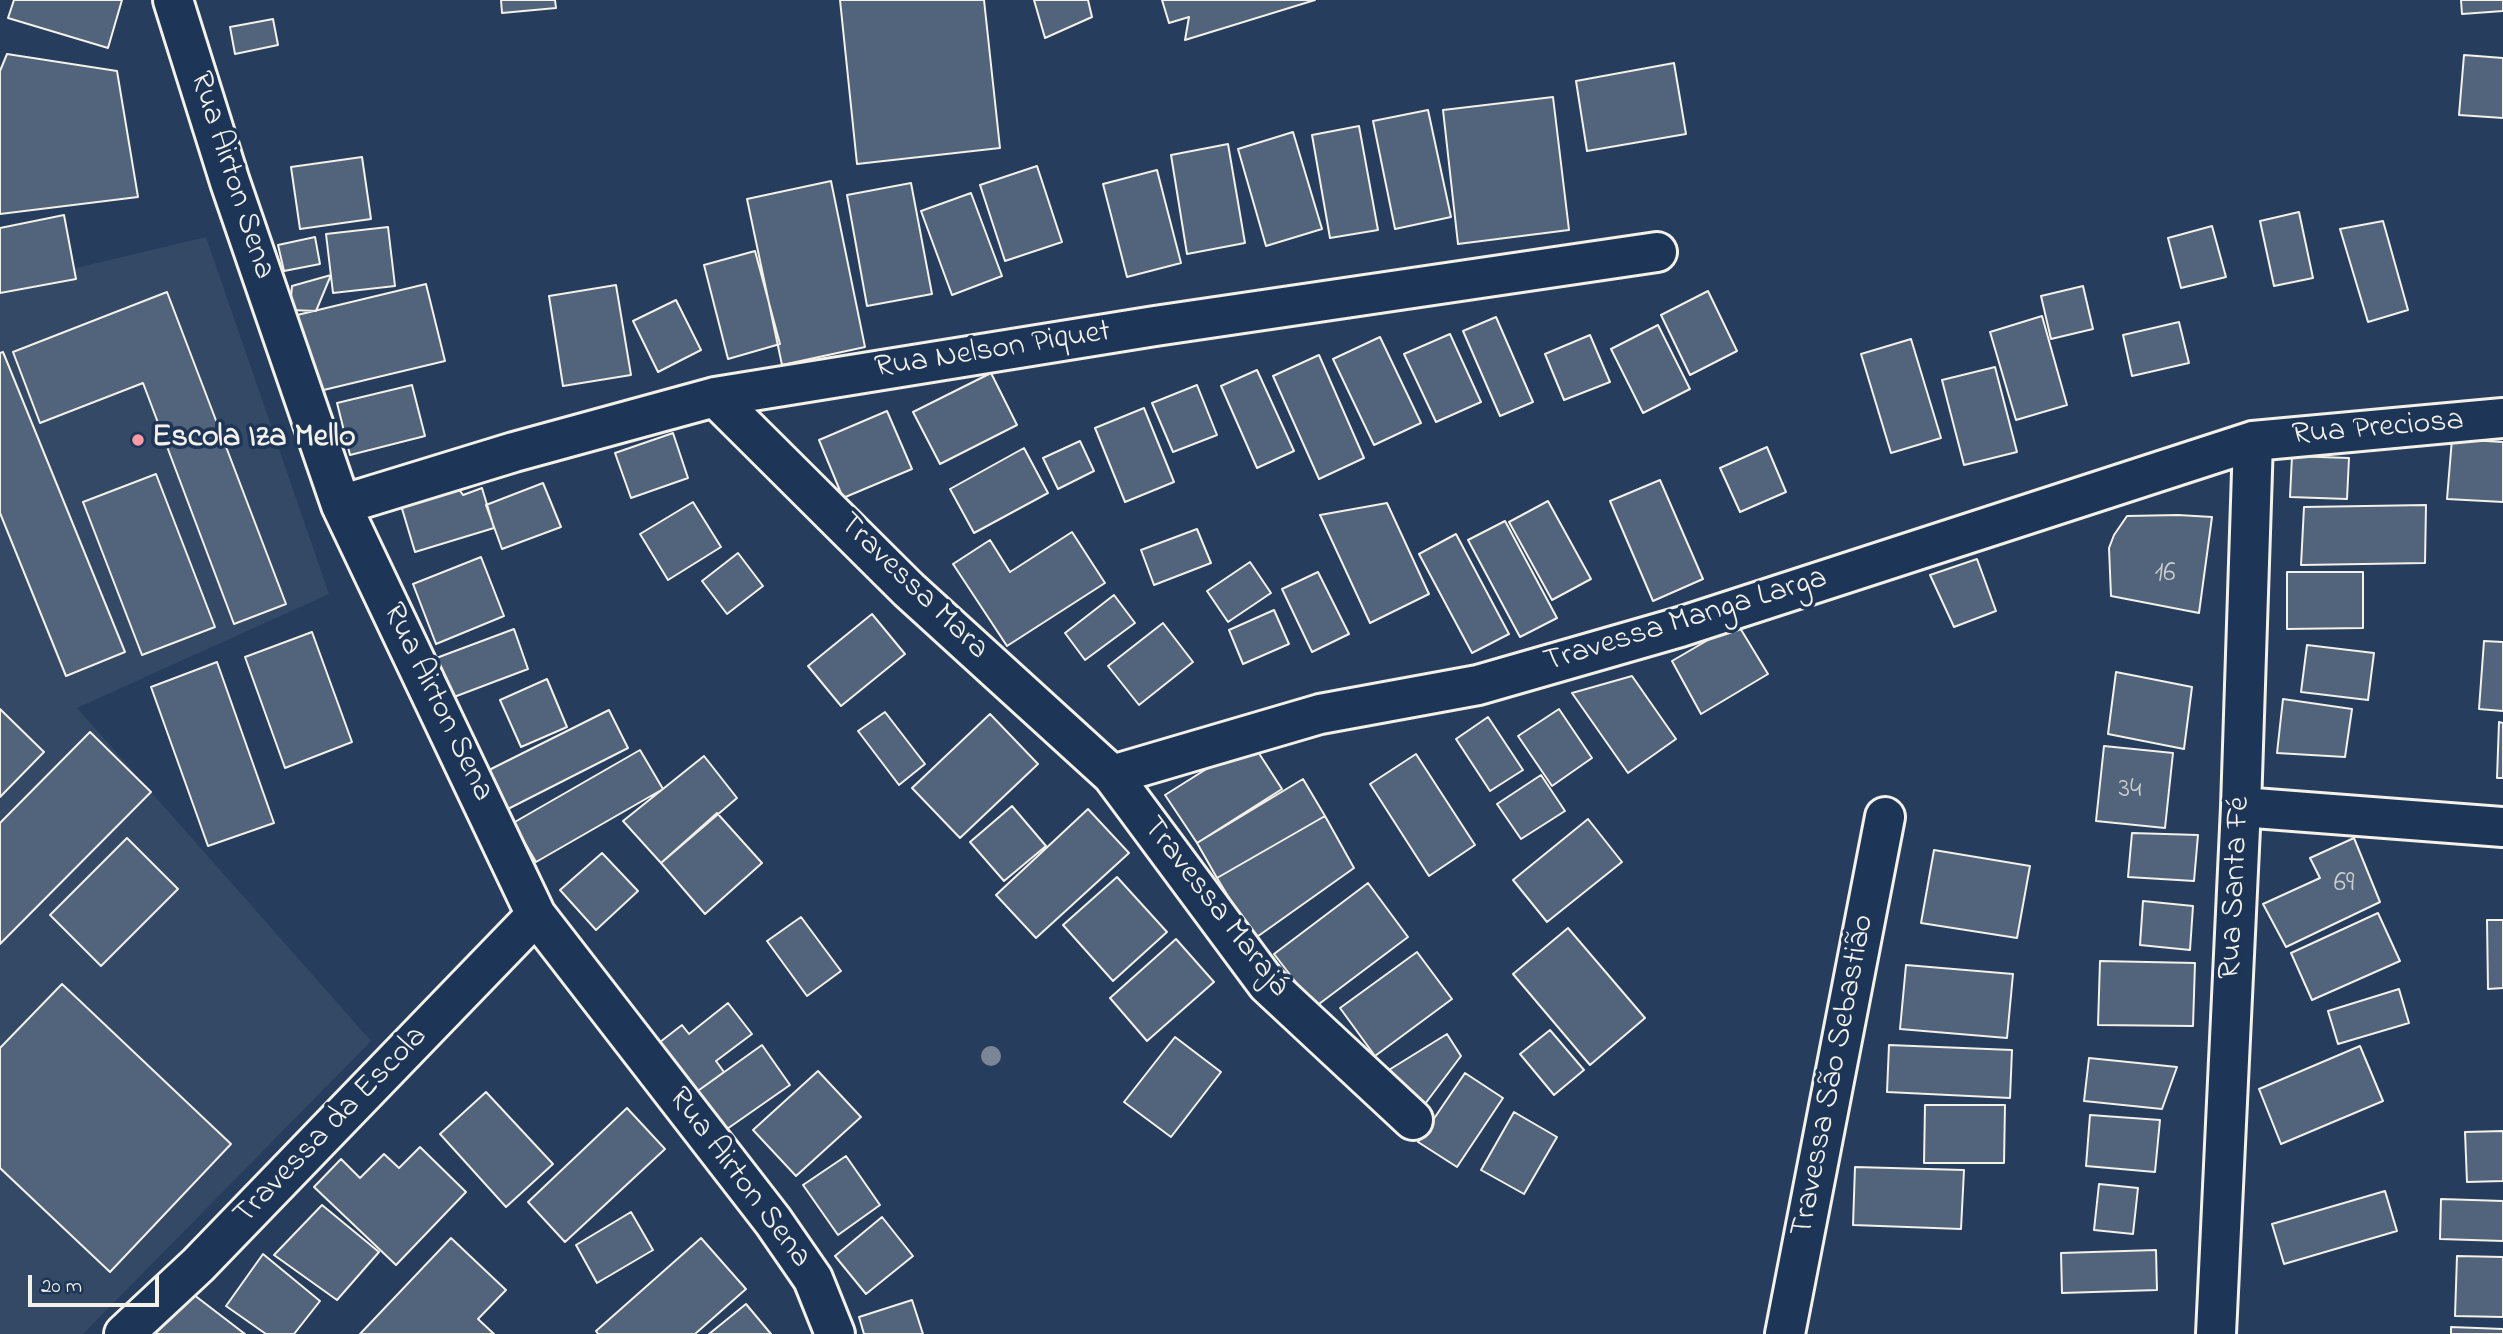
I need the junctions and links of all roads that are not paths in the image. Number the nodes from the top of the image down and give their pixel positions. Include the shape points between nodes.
1 (173, 0) edge
2 (1657, 252) dead end
3 (715, 397) junction
4 (2503, 418) edge
5 (2253, 441) junction
6 (341, 505) junction
7 (1112, 775) junction
8 (2241, 807) junction
9 (1885, 817) dead end
10 (2503, 827) edge
11 (536, 915) junction
12 (1413, 1120) dead end
13 (124, 1334) edge
14 (835, 1334) edge
15 (1785, 1334) edge
16 (2216, 1334) edge

1 - 6 street, Rua Airton Sena
2 - 3 street, Rua Nelson Piquet
3 - 6 street, Rua Nelson Piquet
3 - 7 street, Travessa Mara via 909,590
4 - 5 street, Rua Preciosa
5 - 7 street, Travessa Manga Larga via 1680,627 1478,685 1320,714
5 - 8 street, Rua Santa Fé
6 - 11 street, Rua Airton Sena
7 - 12 street, Travessa Marajá via 1267,984
8 - 10 street
8 - 16 street, Rua Santa Fé
9 - 15 street, Travessa São Sebastião
11 - 13 street, Travessa da Escola via 198,1265
11 - 14 street, Rua Airton Sena via 774,1221 813,1279

